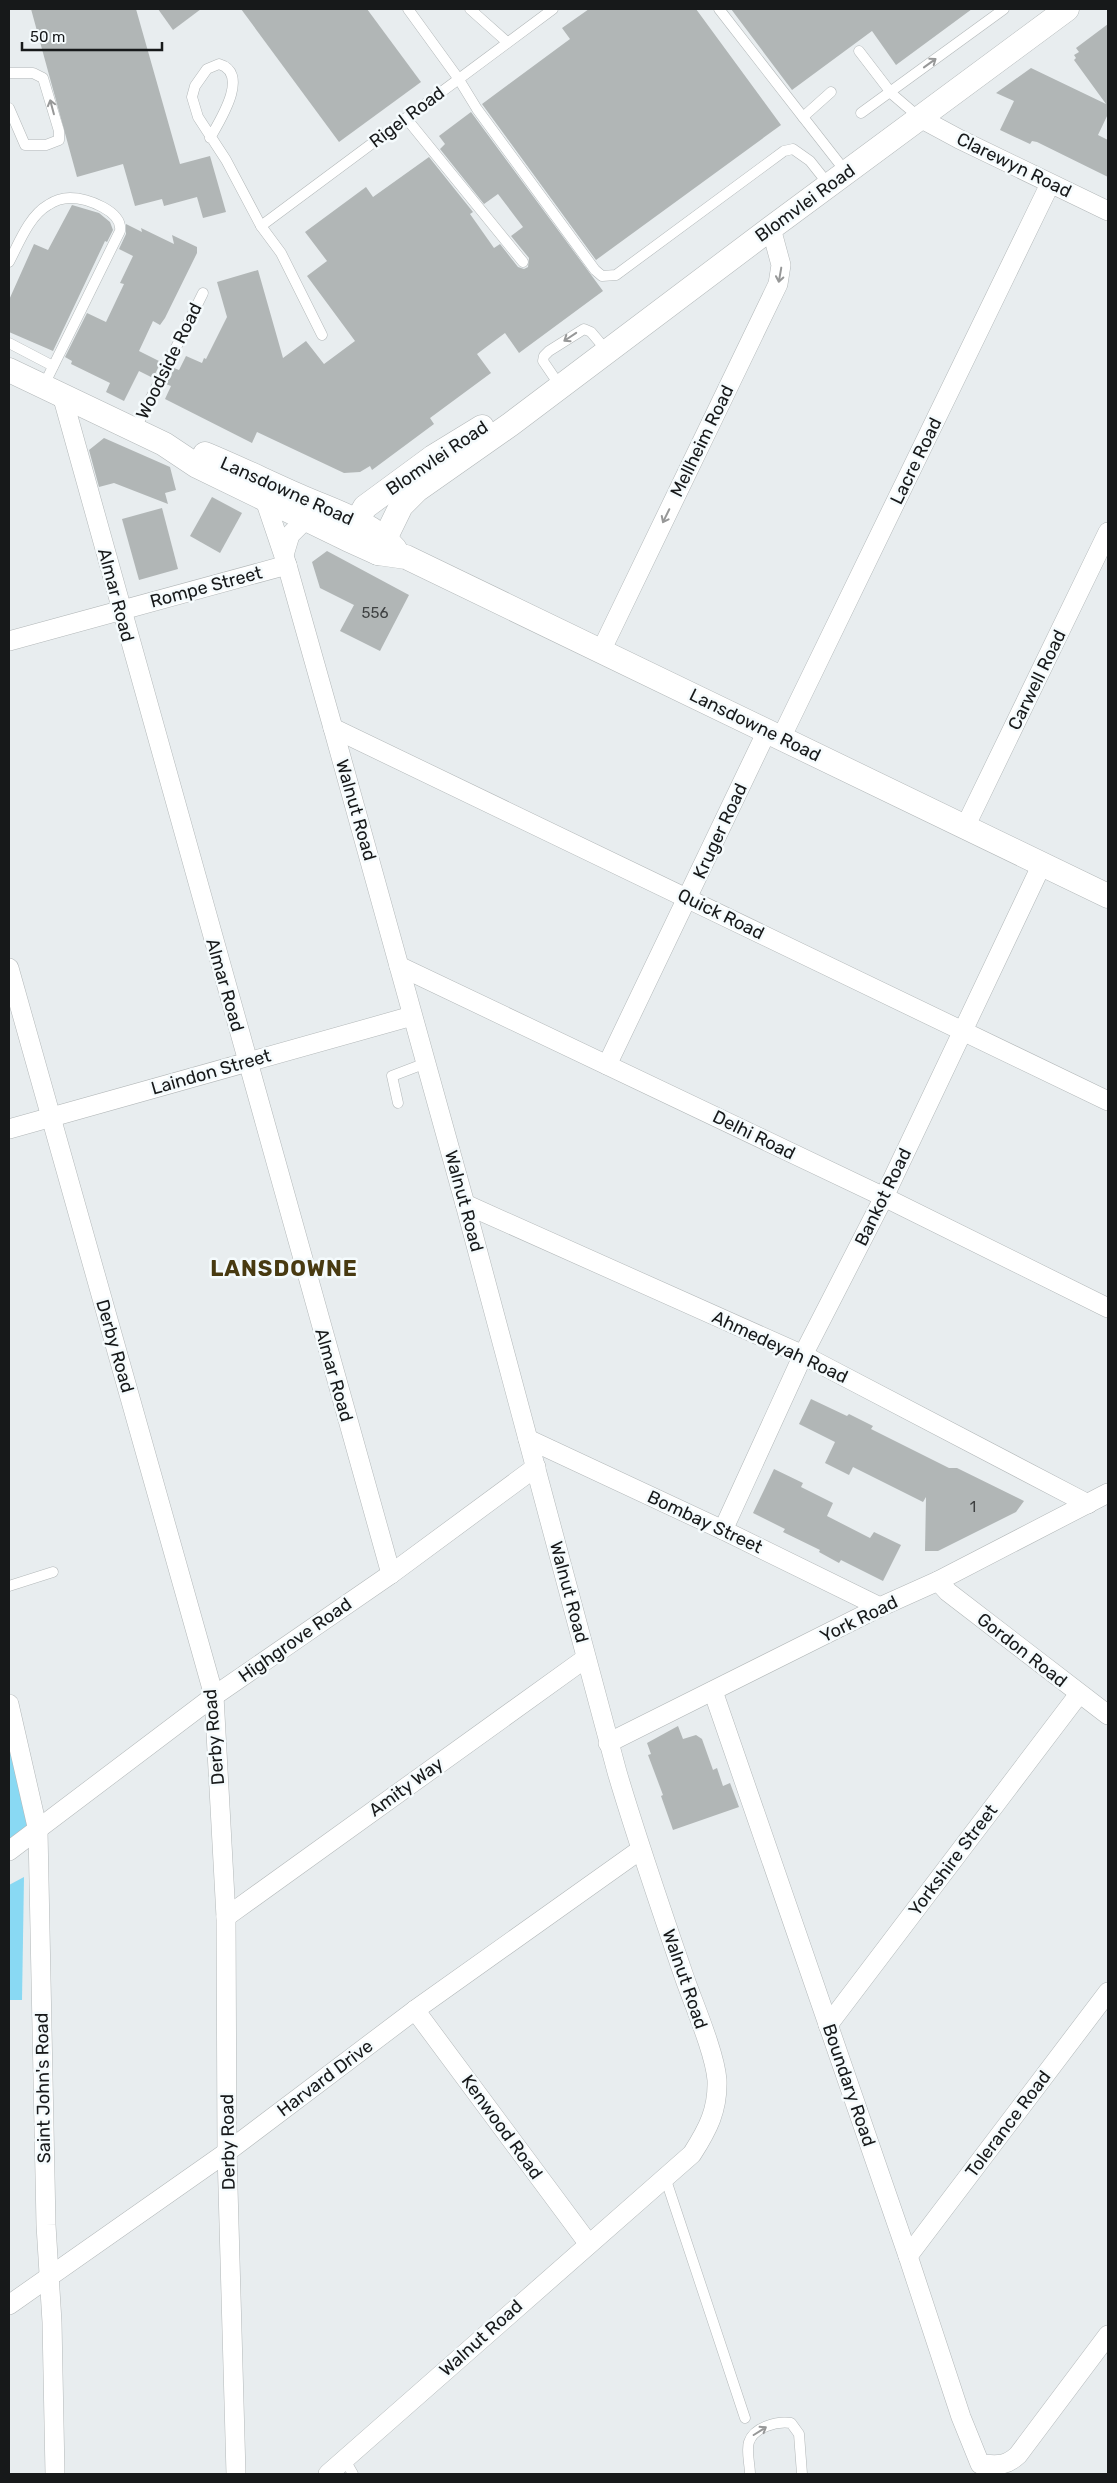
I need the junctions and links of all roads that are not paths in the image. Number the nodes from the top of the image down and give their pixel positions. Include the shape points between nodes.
1 (408, 9) edge
2 (553, 9) edge
3 (719, 9) edge
4 (1004, 9) edge
5 (1067, 9) edge
6 (474, 10) edge
7 (507, 42) junction
8 (859, 51) dead end
9 (9, 73) edge
10 (458, 78) junction
11 (831, 92) dead end
12 (891, 92) junction
13 (9, 108) edge
14 (861, 114) dead end
15 (803, 117) junction
16 (406, 118) junction
17 (920, 118) junction
18 (210, 138) junction
19 (837, 179) junction
20 (1050, 184) junction
21 (1108, 211) edge
22 (261, 226) junction
23 (771, 228) junction
24 (9, 262) edge
25 (523, 262) dead end
26 (203, 293) dead end
27 (322, 335) dead end
28 (9, 343) edge
29 (607, 351) junction
30 (9, 370) edge
31 (53, 383) junction
32 (553, 392) junction
33 (135, 430) junction
34 (164, 444) junction
35 (265, 500) junction
36 (306, 519) junction
37 (352, 531) junction
38 (1108, 532) edge
39 (388, 548) junction
40 (285, 560) junction
41 (120, 610) junction
42 (9, 641) edge
43 (601, 651) junction
44 (333, 728) junction
45 (774, 735) junction
46 (965, 827) junction
47 (1042, 864) junction
48 (1108, 896) edge
49 (687, 898) junction
50 (399, 966) junction
51 (9, 968) edge
52 (412, 1016) junction
53 (963, 1031) junction
54 (246, 1062) junction
55 (426, 1063) junction
56 (607, 1065) junction
57 (1108, 1101) edge
58 (398, 1103) dead end
59 (50, 1117) junction
60 (9, 1129) edge
61 (884, 1197) junction
62 (465, 1204) junction
63 (1108, 1308) edge
64 (803, 1355) junction
65 (528, 1440) junction
66 (536, 1467) junction
67 (1108, 1493) edge
68 (1088, 1504) junction
69 (723, 1530) junction
70 (53, 1572) dead end
71 (390, 1574) junction
72 (938, 1581) junction
73 (9, 1586) edge
74 (880, 1607) junction
75 (586, 1658) junction
76 (713, 1691) junction
77 (1079, 1694) junction
78 (214, 1696) junction
79 (9, 1704) edge
80 (1108, 1715) edge
81 (608, 1743) junction
82 (38, 1831) junction
83 (640, 1850) junction
84 (9, 1851) edge
85 (226, 1917) junction
86 (1108, 1992) edge
87 (415, 2010) junction
88 (828, 2025) junction
89 (228, 2152) junction
90 (665, 2177) junction
91 (588, 2243) junction
92 (908, 2256) junction
93 (49, 2276) junction
94 (9, 2305) edge
95 (1108, 2335) edge
96 (745, 2418) dead end
97 (349, 2467) edge
98 (55, 2474) edge
99 (236, 2474) edge
100 (328, 2474) edge
101 (750, 2474) edge
102 (802, 2474) edge

1 - 10 lane
2 - 7 lane, Rigel Road
3 - 15 lane
12 -> 4 lane
5 - 17 street, Blomvlei Road
6 - 7 lane
7 - 10 lane, Rigel Road
8 - 12 lane
13 -> 9 lane via 28,146 56,143 59,138 45,80 33,73
10 - 16 lane, Rigel Road
10 - 19 lane via 477,110 602,276 616,275 784,151 793,149
11 - 15 lane
12 - 14 lane
12 - 17 lane
15 - 19 lane
16 - 22 lane, Rigel Road
16 - 25 lane
17 - 19 street, Blomvlei Road
17 - 20 street, Clarewyn Road
18 - 18 lane via 198,117 192,97 201,75 210,66 219,64 231,72 233,88
18 - 22 lane via 226,160
19 - 23 street, Blomvlei Road
20 - 21 street, Clarewyn Road
20 - 45 street, Lacre Road
22 - 27 lane via 280,253
23 - 29 street, Blomvlei Road
23 -> 43 street, Mellheim Road via 781,265 778,284
24 - 31 lane via 32,220 59,200 69,198 90,202 114,214 120,224 120,231
26 - 33 lane, Woodside Road
28 - 31 lane
29 - 32 street, Blomvlei Road
29 -> 32 lane via 594,335 584,329 549,351 543,361
30 - 31 street, Lansdowne Road
31 - 33 street, Lansdowne Road
31 - 41 street, Almar Road
32 - 37 street, Blomvlei Road via 516,408 434,457 365,507
32 - 39 street, Blomvlei Road via 407,498 401,506
33 - 34 street, Lansdowne Road
34 - 35 street, Lansdowne Road via 197,466
34 - 37 street, Lansdowne Road via 240,468
35 - 36 street, Lansdowne Road
35 - 40 street, Walnut Road
36 - 37 street, Lansdowne Road
36 - 40 street via 290,535
37 - 39 street, Lansdowne Road
38 - 46 street, Carwell Road
39 - 43 street, Lansdowne Road
40 - 41 street, Rompe Street
40 - 44 street, Walnut Road
41 - 42 street, Rompe Street
41 - 54 street, Almar Road
43 - 45 street, Lansdowne Road
44 - 49 street, Quick Road
44 - 50 street, Walnut Road
45 - 46 street, Lansdowne Road
45 - 49 street, Kruger Road
46 - 47 street, Lansdowne Road
47 - 48 street, Lansdowne Road
47 - 53 street, Bankot Road
49 - 53 street, Quick Road
49 - 56 street, Kruger Road
50 - 52 street, Walnut Road
50 - 56 street, Delhi Road
51 - 59 street, Derby Road
52 - 54 street, Laindon Street
52 - 55 street, Walnut Road
53 - 57 street, Quick Road
53 - 61 street, Bankot Road
54 - 59 street, Laindon Street
54 - 71 street, Almar Road
55 - 58 lane via 392,1076
55 - 62 street, Walnut Road
56 - 61 street, Delhi Road
59 - 60 street, Laindon Street
59 - 78 street, Derby Road
61 - 63 street, Delhi Road
61 - 64 street, Bankot Road
62 - 64 street, Ahmedeyah Road
62 - 65 street, Walnut Road
64 - 68 street, Ahmedeyah Road
64 - 69 street, Bankot Road
65 - 66 street, Walnut Road
65 - 69 street, Bombay Street
66 - 71 street, Highgrove Road
66 - 75 street, Walnut Road
67 - 68 street, York Road
68 - 72 street, York Road
69 - 74 street, Bombay Street
70 - 73 lane
71 - 78 street, Highgrove Road
72 - 74 street, York Road
72 - 77 street, Gordon Road
74 - 76 street, York Road
75 - 81 street, Walnut Road
75 - 85 street, Amity Way
76 - 81 street, York Road
76 - 88 street, Boundary Road
77 - 80 street, Gordon Road
77 - 88 street, Yorkshire Street
78 - 82 street, Highgrove Road
78 - 85 street, Derby Road
79 - 82 street, Saint John's Road
81 - 83 street, Walnut Road
82 - 84 street, Highgrove Road
82 - 93 street, Saint John's Road
83 - 87 street, Harvard Drive
83 - 90 street, Walnut Road via 717,2078 709,2128 692,2154
85 - 89 street, Derby Road
86 - 92 street, Tolerance Road
87 - 89 street, Harvard Drive
87 - 91 street, Kenwood Road
88 - 92 street, Boundary Road
89 - 93 street, Harvard Drive
89 - 99 street, Derby Road
90 - 91 street, Walnut Road
90 - 96 lane
91 - 97 street, Walnut Road
92 - 95 street, Boundary Road via 980,2464 1001,2466 1018,2455
93 - 94 street, Harvard Drive
93 - 98 street, Saint John's Road
97 - 100 street, Walnut Road
101 -> 102 lane via 748,2443 753,2435 783,2422 790,2423 799,2434

